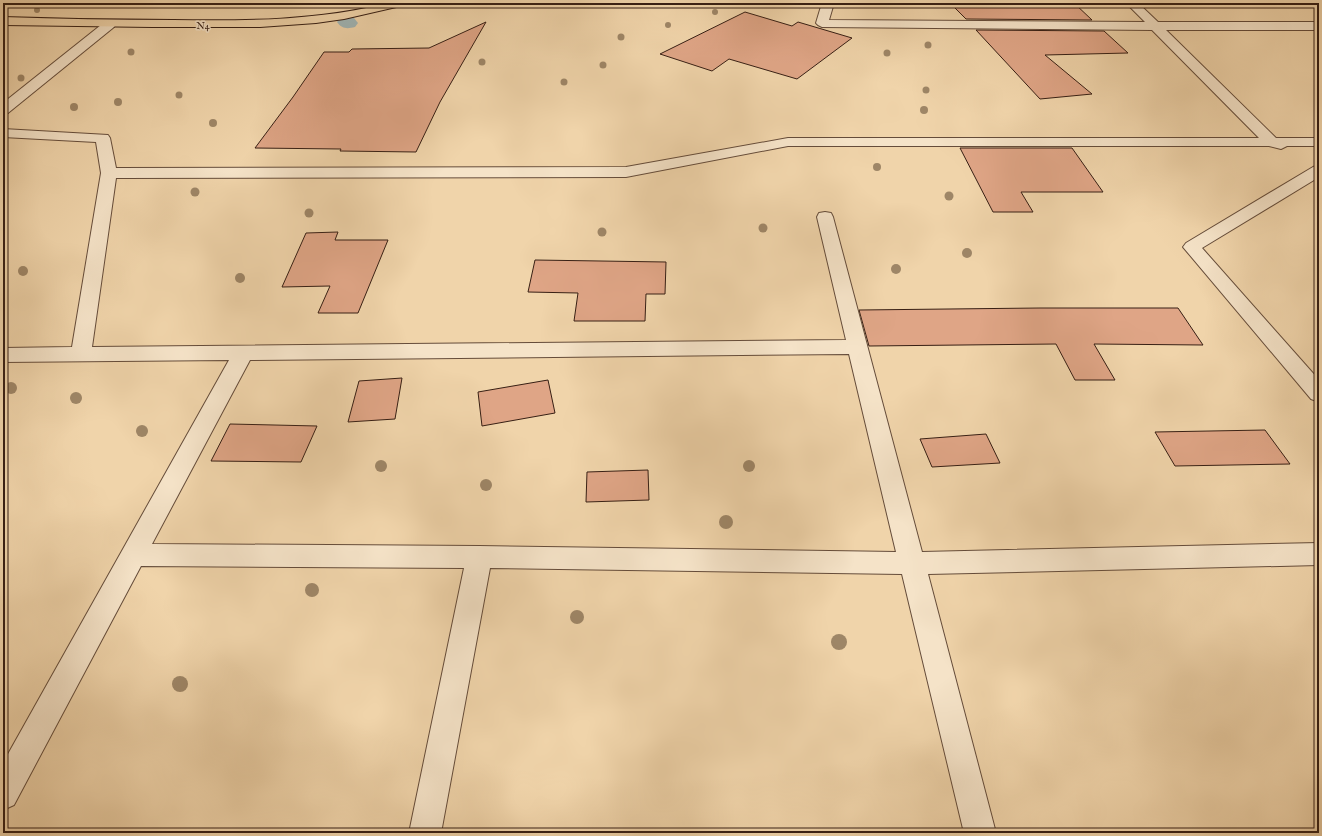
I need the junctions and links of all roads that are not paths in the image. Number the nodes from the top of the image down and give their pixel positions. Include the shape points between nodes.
1 (401, 3) edge
2 (828, 3) edge
3 (1132, 3) edge
4 (3, 21) edge
5 (110, 24) junction
6 (1154, 25) junction
7 (1319, 26) edge
8 (3, 110) edge
9 (3, 133) edge
10 (1319, 142) edge
11 (1273, 143) junction
12 (1314, 160) edge
13 (109, 173) junction
14 (825, 217) dead end
15 (857, 347) junction
16 (244, 352) junction
17 (81, 354) junction
18 (3, 355) edge
19 (1319, 394) edge
20 (1319, 554) edge
21 (133, 556) junction
22 (479, 557) junction
23 (912, 562) junction
24 (4, 789) edge
25 (425, 833) edge
26 (980, 833) edge

1 - 5 main road, N4 via 344,16 301,22 250,25
2 - 6 street via 822,23
3 - 6 street
4 - 5 main road, N4
5 - 8 street
6 - 7 street
6 - 11 street
9 - 13 street via 103,138
10 - 11 street
11 - 12 street
11 - 13 street via 788,142 626,172
12 - 19 street via 1192,247
13 - 17 street
14 - 15 street
15 - 16 street
15 - 23 street
16 - 17 street
16 - 21 street
17 - 18 street
20 - 23 street
21 - 22 street
21 - 24 street
22 - 23 street
22 - 25 street
23 - 26 street

